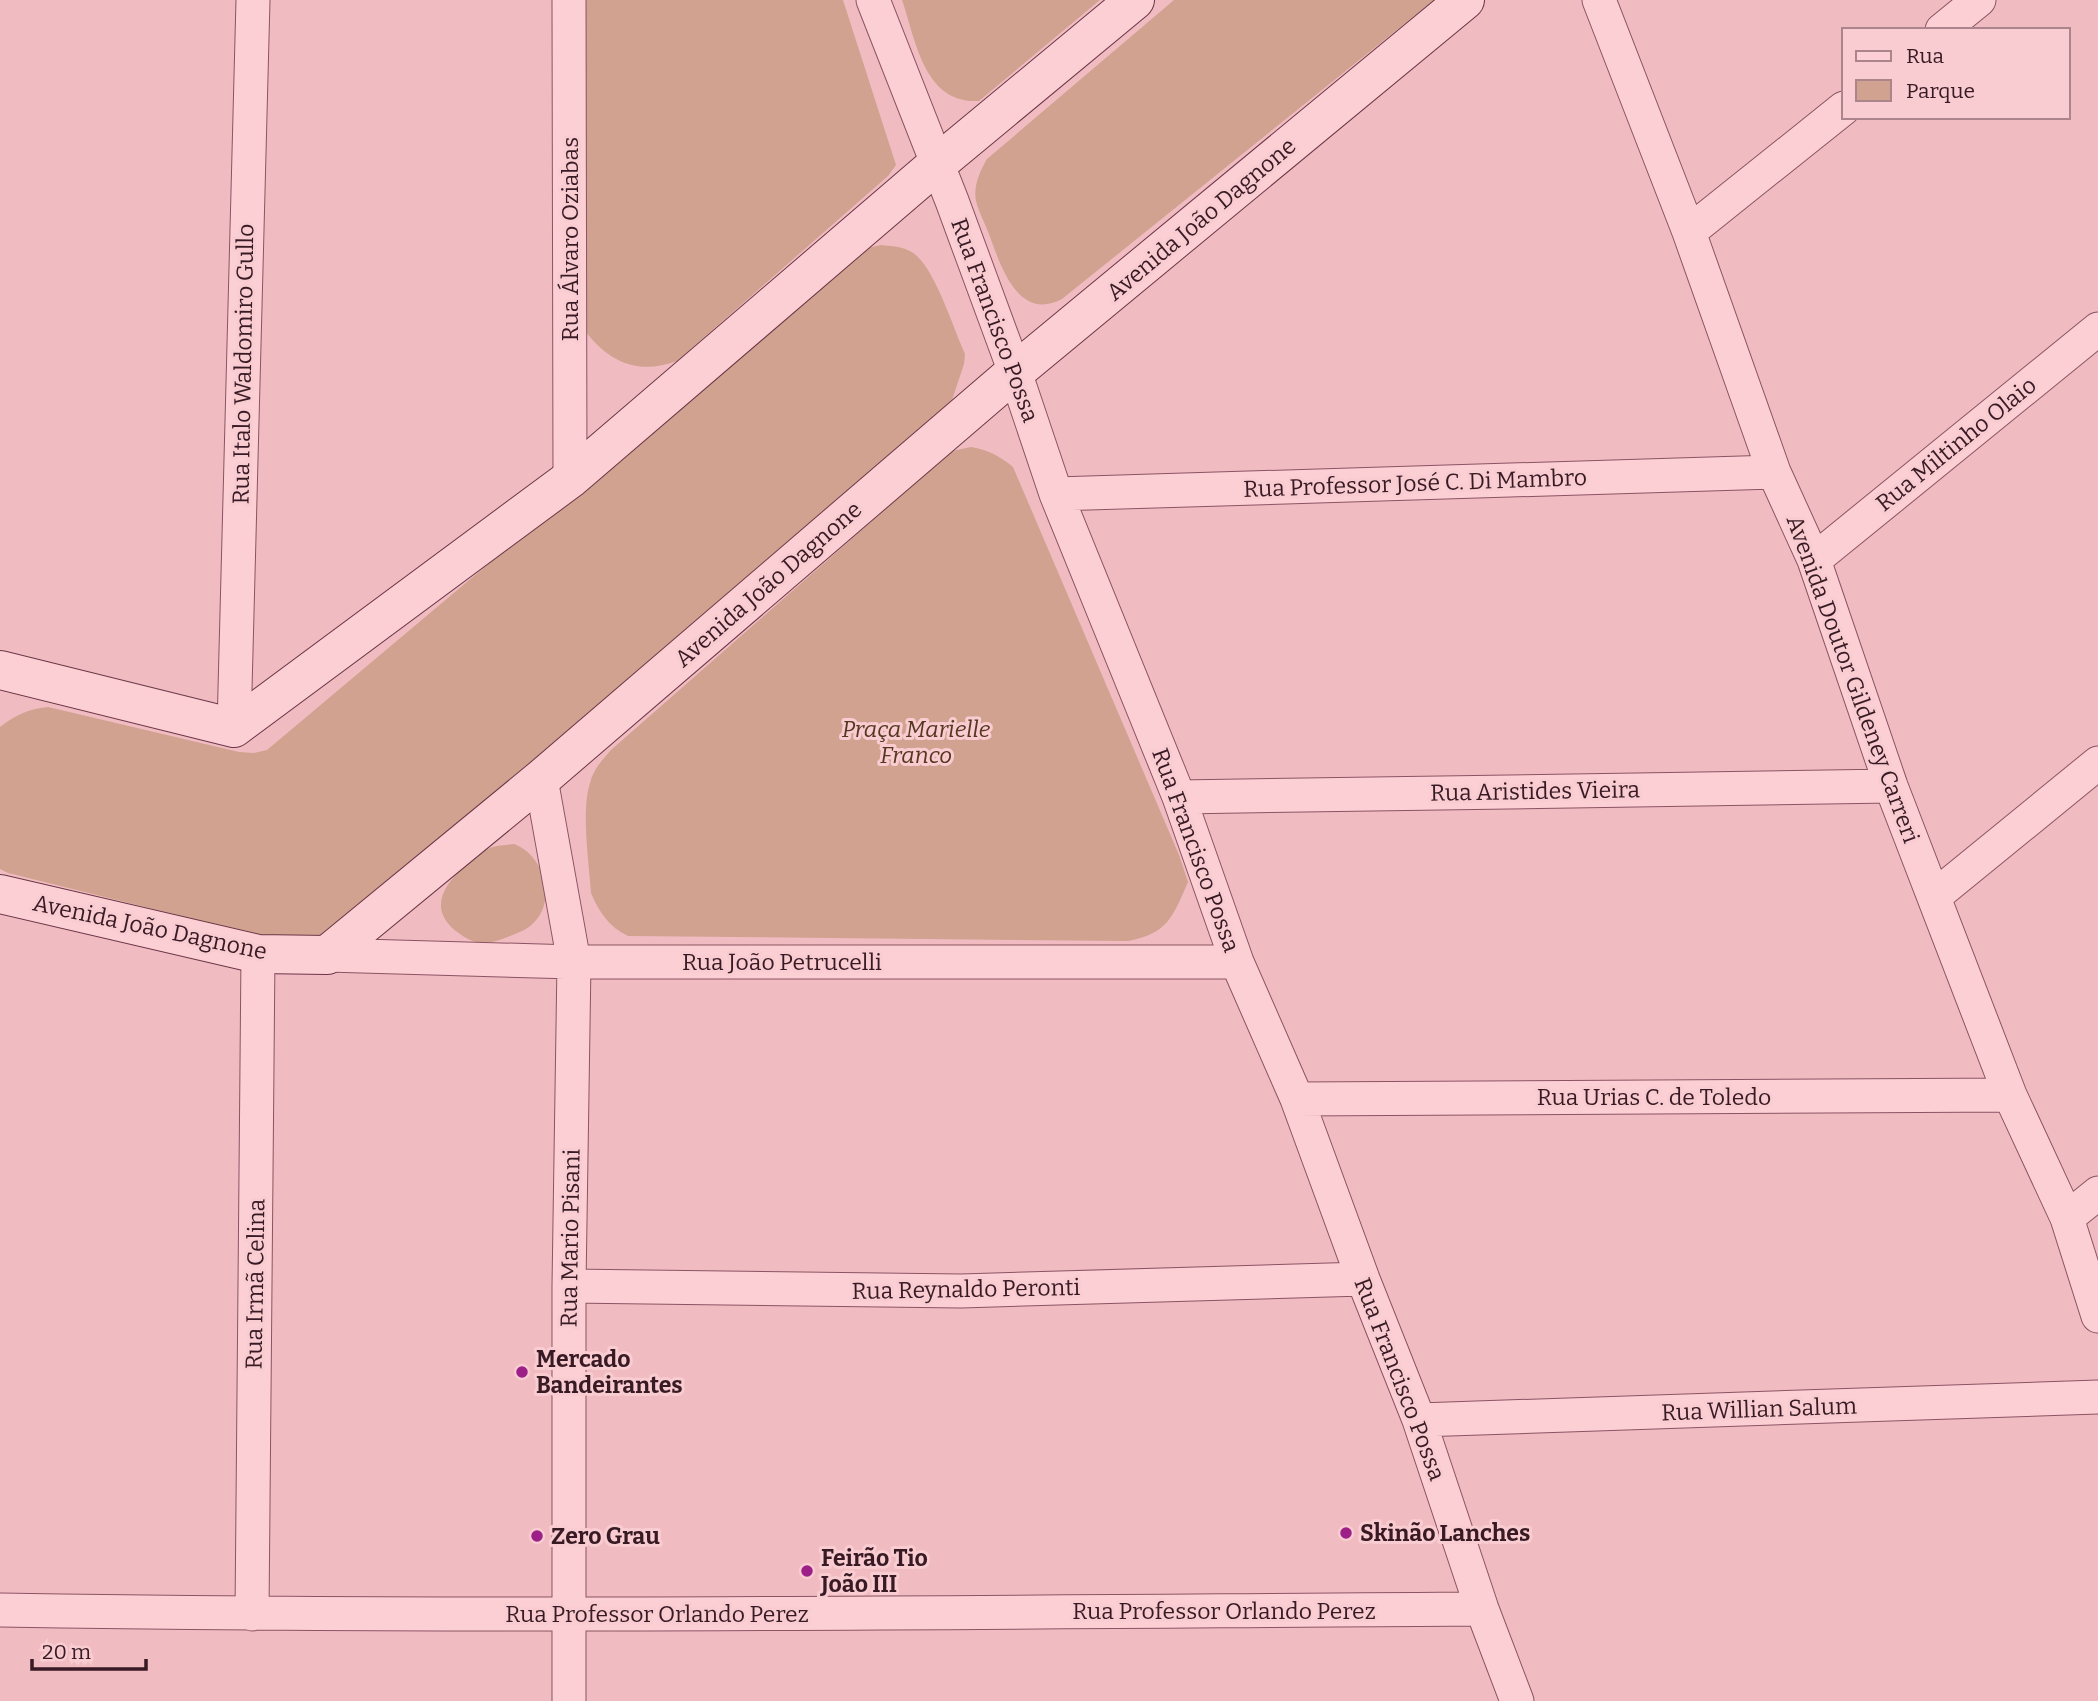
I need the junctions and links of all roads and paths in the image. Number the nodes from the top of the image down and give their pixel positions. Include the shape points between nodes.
1 (253, 0) edge
2 (569, 0) edge
3 (873, 0) edge
4 (1135, 0) edge
5 (1465, 0) edge
6 (1599, 0) edge
7 (1979, 0) edge
8 (1944, 28) edge
9 (1842, 110) edge
10 (936, 165) junction
11 (1689, 232) junction
12 (2098, 328) edge
13 (1015, 372) junction
14 (1774, 472) junction
15 (570, 479) junction
16 (1056, 494) junction
17 (1814, 560) junction
18 (0, 670) edge
19 (234, 728) junction
20 (2098, 763) edge
21 (541, 779) junction
22 (1891, 786) junction
23 (1180, 797) junction
24 (0, 894) edge
25 (1935, 896) junction
26 (258, 954) junction
27 (327, 956) junction
28 (574, 961) junction
29 (1237, 962) junction
30 (2010, 1095) junction
31 (1297, 1099) junction
32 (2098, 1193) edge
33 (2067, 1218) junction
34 (1363, 1279) junction
35 (569, 1286) junction
36 (2098, 1316) edge
37 (2098, 1397) edge
38 (1419, 1420) junction
39 (1482, 1609) junction
40 (0, 1610) edge
41 (252, 1614) junction
42 (568, 1614) junction
43 (569, 1701) edge
44 (1517, 1701) edge

1 - 19 street, Rua Italo Waldomiro Gullo
2 - 15 street, Rua Álvaro Oziabas
3 - 10 street, Rua Francisco Possa
4 - 10 street
5 - 13 street, Avenida João Dagnone
6 - 11 street, Avenida Doutor Gildeney Carreri
7 - 8 street
9 - 11 street
10 - 13 street, Rua Francisco Possa
10 - 15 street
11 - 14 street, Avenida Doutor Gildeney Carreri
12 - 17 street, Rua Miltinho Olaio
13 - 16 street, Rua Francisco Possa
13 - 21 street, Avenida João Dagnone
14 - 16 street, Rua Professor José C. Di Mambro
14 - 17 street, Avenida Doutor Gildeney Carreri
15 - 19 street
16 - 23 street, Rua Francisco Possa
17 - 22 street, Avenida Doutor Gildeney Carreri
18 - 19 street
20 - 25 street
21 - 27 street, Avenida João Dagnone
21 - 28 street, Rua Mario Pisani
22 - 23 street, Rua Aristides Vieira
22 - 25 street, Avenida Doutor Gildeney Carreri
23 - 29 street, Rua Francisco Possa
24 - 26 street, Avenida João Dagnone
25 - 30 street, Avenida Doutor Gildeney Carreri
26 - 27 street, Avenida João Dagnone
26 - 41 street, Rua Irmã Celina
27 - 28 street, Rua João Petrucelli
28 - 29 street, Rua João Petrucelli
28 - 35 street, Rua Mario Pisani
29 - 31 street, Rua Francisco Possa
30 - 31 street, Rua Urias C. de Toledo
30 - 33 street, Avenida Doutor Gildeney Carreri
31 - 34 street, Rua Francisco Possa
32 - 33 street
33 - 36 street, Avenida Doutor Gildeney Carreri
34 - 35 street, Rua Reynaldo Peronti via 961,1292
34 - 38 street, Rua Francisco Possa
35 - 42 street, Rua Mario Pisani
37 - 38 street, Rua Willian Salum
38 - 39 street, Rua Francisco Possa
39 - 42 street, Rua Professor Orlando Perez
39 - 44 street, Rua Francisco Possa
40 - 41 street, Rua Professor Orlando Perez
41 - 42 street, Rua Professor Orlando Perez
42 - 43 street, Rua Mario Pisani

